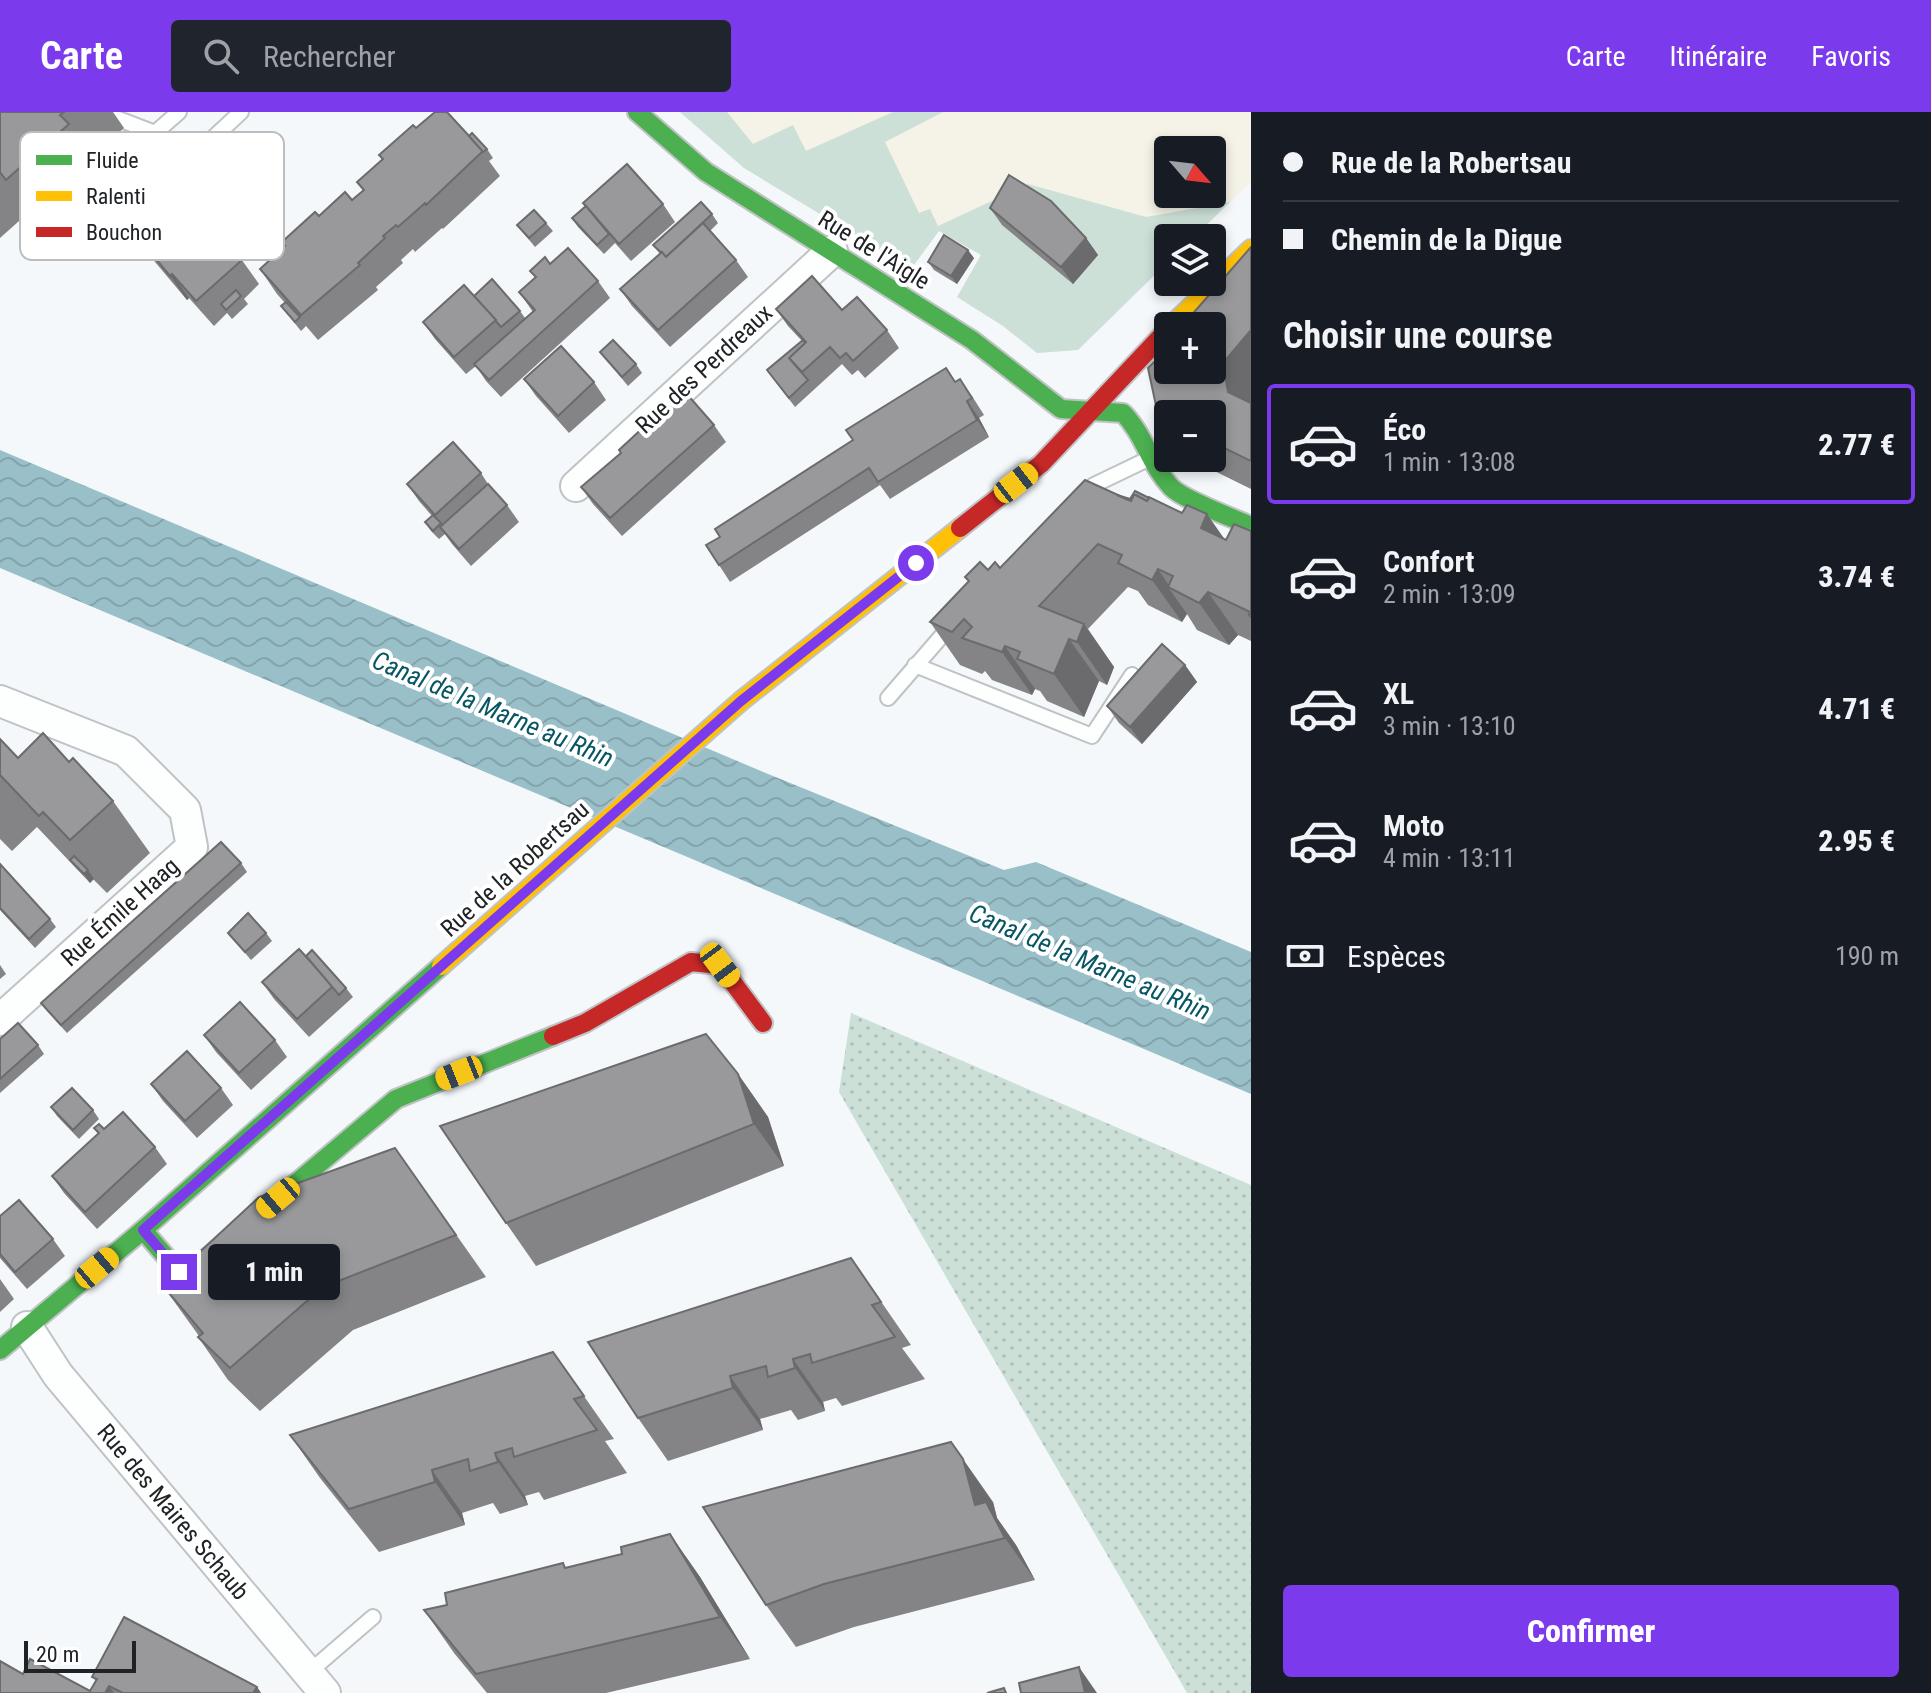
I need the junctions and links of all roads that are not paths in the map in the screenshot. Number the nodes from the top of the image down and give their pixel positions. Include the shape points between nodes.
1 (179, 112) edge
2 (241, 112) edge
3 (637, 112) edge
4 (116, 118) dead end
5 (152, 132) edge
6 (156, 132) edge
7 (220, 132) edge
8 (1251, 249) edge
9 (832, 251) junction
10 (1186, 312) edge
11 (1154, 345) edge
12 (1092, 410) junction
13 (1150, 458) junction
14 (576, 486) dead end
15 (1072, 507) edge
16 (1251, 526) edge
17 (959, 617) edge
18 (915, 665) junction
19 (1132, 675) edge
20 (888, 698) dead end
21 (0, 701) edge
22 (0, 1020) edge
23 (763, 1023) dead end
24 (143, 1230) junction
25 (27, 1327) junction
26 (0, 1350) edge
27 (373, 1617) dead end
28 (316, 1683) edge

1 - 6 lane
2 - 7 lane
3 - 9 street, Rue de l'Aigle via 706,172
4 - 5 lane
8 - 10 street, Rue de la Robertsau
9 - 12 street, Rue de l'Aigle via 972,340 1061,409
9 - 14 street, Rue des Perdreaux
11 - 12 street, Rue de la Robertsau
12 - 13 street, Rue de l'Aigle via 1123,413 1136,426
12 - 24 street, Rue de la Robertsau via 1041,464 741,701
13 - 15 lane via 1094,485
13 - 16 street via 1173,490
17 - 18 lane
18 - 19 lane via 1092,736
18 - 20 lane
21 - 22 street, Rue Émile Haag via 126,751 185,810 192,847
23 - 24 street via 720,965 691,962 585,1023 396,1099 188,1274 179,1272
24 - 25 street, Rue de la Robertsau
25 - 26 street, Rue de la Robertsau
25 - 28 street, Rue des Maires Schaub via 58,1375
27 - 28 lane

